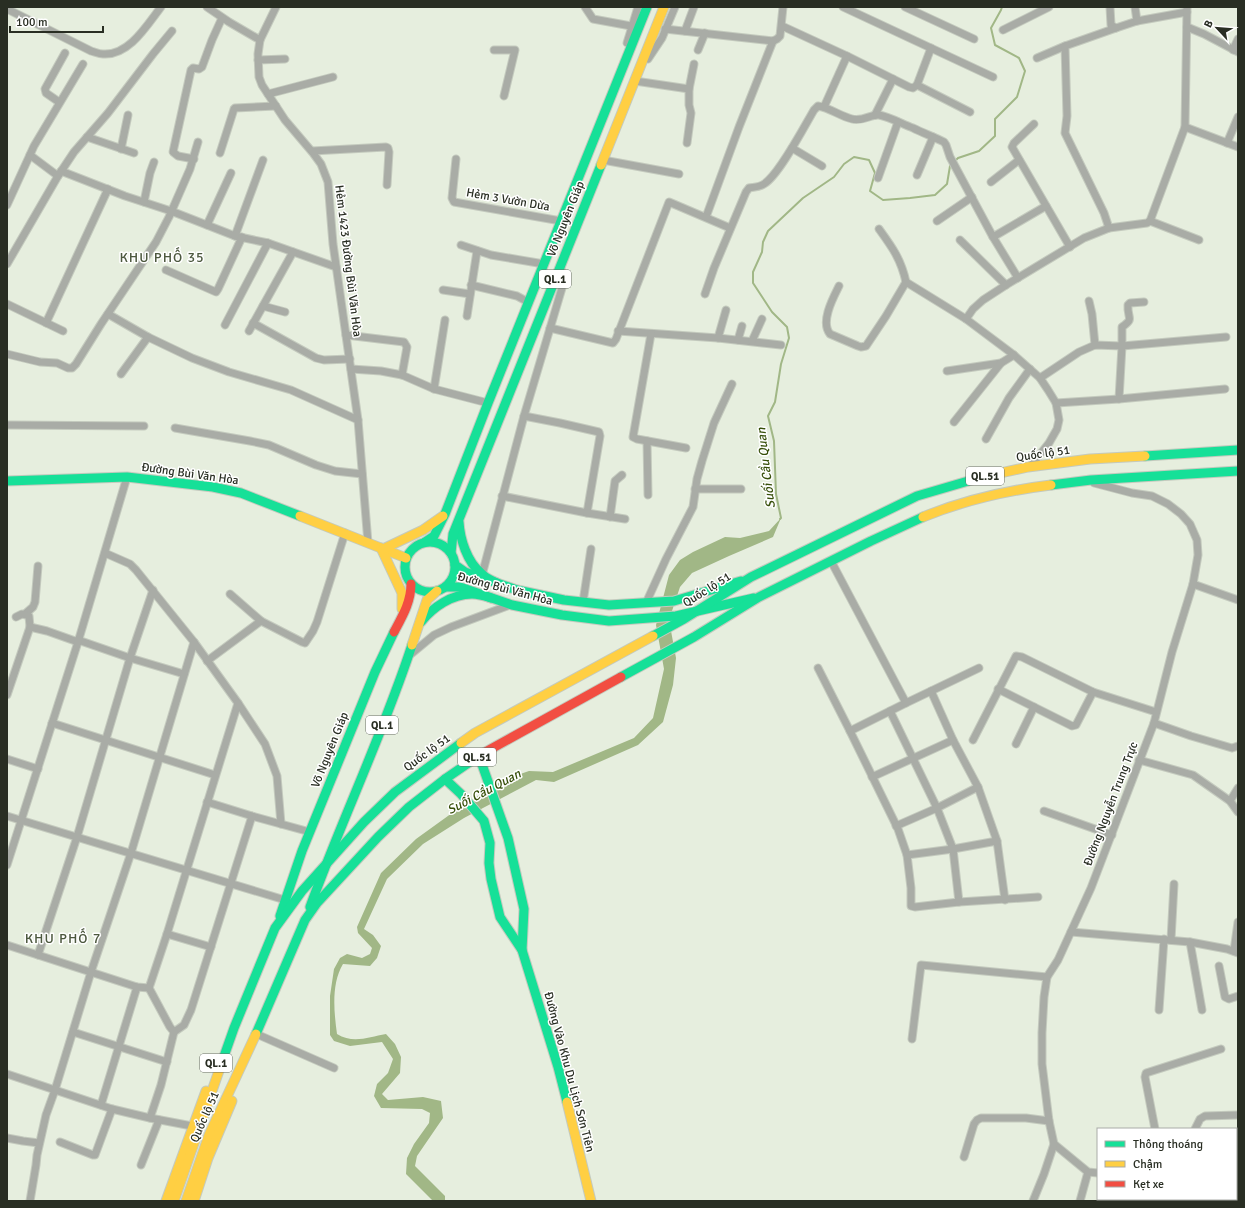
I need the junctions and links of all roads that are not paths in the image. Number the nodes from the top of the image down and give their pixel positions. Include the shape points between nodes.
1 (161, 7) edge
2 (207, 7) edge
3 (276, 7) edge
4 (585, 7) edge
5 (638, 7) edge
6 (647, 7) edge
7 (664, 7) edge
8 (674, 7) edge
9 (694, 7) edge
10 (783, 7) edge
11 (843, 7) edge
12 (905, 7) edge
13 (1049, 7) edge
14 (1110, 7) edge
15 (1135, 7) edge
16 (7, 9) edge
17 (1187, 10) edge
18 (222, 18) junction
19 (1137, 21) junction
20 (631, 26) junction
21 (782, 26) junction
22 (1187, 27) junction
23 (1116, 28) junction
24 (665, 29) junction
25 (1003, 30) dead end
26 (172, 31) dead end
27 (685, 31) junction
28 (705, 33) junction
29 (974, 39) dead end
30 (1238, 39) edge
31 (260, 40) junction
32 (772, 41) junction
33 (1065, 46) junction
34 (931, 48) junction
35 (494, 50) dead end
36 (698, 50) dead end
37 (1236, 51) edge
38 (65, 53) dead end
39 (847, 56) junction
40 (1037, 58) dead end
41 (285, 59) dead end
42 (258, 60) junction
43 (83, 64) dead end
44 (694, 64) dead end
45 (333, 77) dead end
46 (993, 77) dead end
47 (636, 79) junction
48 (893, 79) junction
49 (617, 82) junction
50 (917, 84) junction
51 (689, 89) junction
52 (268, 94) junction
53 (504, 96) dead end
54 (59, 102) junction
55 (276, 106) junction
56 (824, 107) junction
57 (970, 112) dead end
58 (128, 115) dead end
59 (876, 115) junction
60 (1238, 117) edge
61 (898, 122) junction
62 (1034, 124) dead end
63 (1185, 127) junction
64 (87, 137) junction
65 (933, 137) junction
66 (198, 142) dead end
67 (687, 143) dead end
68 (1227, 143) junction
69 (1238, 147) edge
70 (792, 148) junction
71 (121, 149) junction
72 (312, 151) junction
73 (134, 153) dead end
74 (220, 153) dead end
75 (30, 155) junction
76 (194, 159) junction
77 (456, 159) dead end
78 (263, 160) dead end
79 (603, 160) junction
80 (1018, 160) junction
81 (154, 162) dead end
82 (822, 166) dead end
83 (231, 173) dead end
84 (60, 174) junction
85 (680, 174) dead end
86 (917, 175) dead end
87 (878, 178) dead end
88 (991, 182) dead end
89 (387, 186) dead end
90 (108, 189) junction
91 (10, 192) edge
92 (972, 197) junction
93 (144, 202) junction
94 (7, 205) edge
95 (1046, 206) junction
96 (171, 211) junction
97 (706, 217) junction
98 (561, 221) junction
99 (938, 221) dead end
100 (1150, 221) junction
101 (207, 226) junction
102 (730, 228) junction
103 (879, 228) dead end
104 (1109, 228) junction
105 (239, 236) junction
106 (993, 237) junction
107 (960, 240) dead end
108 (1199, 240) dead end
109 (268, 243) junction
110 (461, 245) dead end
111 (1070, 247) junction
112 (477, 251) junction
113 (293, 252) junction
114 (7, 264) edge
115 (544, 264) junction
116 (560, 266) junction
117 (336, 267) junction
118 (166, 270) dead end
119 (1018, 278) junction
120 (906, 282) junction
121 (471, 285) junction
122 (1006, 285) junction
123 (839, 286) dead end
124 (443, 290) dead end
125 (470, 294) junction
126 (705, 294) dead end
127 (1090, 300) dead end
128 (528, 302) junction
129 (1144, 302) dead end
130 (7, 304) edge
131 (263, 306) junction
132 (726, 310) dead end
133 (285, 312) dead end
134 (108, 314) junction
135 (467, 316) dead end
136 (762, 319) dead end
137 (966, 319) junction
138 (445, 320) dead end
139 (46, 323) junction
140 (254, 323) junction
141 (225, 325) dead end
142 (742, 326) dead end
143 (550, 328) junction
144 (63, 331) dead end
145 (249, 331) dead end
146 (618, 331) junction
147 (651, 334) junction
148 (346, 335) junction
149 (148, 337) junction
150 (1226, 337) dead end
151 (718, 338) junction
152 (738, 340) junction
153 (752, 342) junction
154 (781, 345) dead end
155 (1095, 345) junction
156 (1122, 346) junction
157 (7, 354) edge
158 (1014, 355) junction
159 (350, 359) junction
160 (1001, 363) junction
161 (352, 369) junction
162 (1030, 369) junction
163 (947, 371) dead end
164 (121, 374) dead end
165 (402, 375) junction
166 (1040, 378) junction
167 (732, 384) dead end
168 (434, 389) junction
169 (1224, 389) dead end
170 (1119, 399) junction
171 (488, 403) junction
172 (1056, 403) junction
173 (524, 416) junction
174 (358, 420) junction
175 (954, 422) dead end
176 (7, 424) edge
177 (144, 426) dead end
178 (175, 428) dead end
179 (986, 439) dead end
180 (647, 440) junction
181 (686, 448) dead end
182 (1238, 450) edge
183 (1030, 467) junction
184 (1238, 471) edge
185 (362, 474) junction
186 (622, 475) dead end
187 (127, 477) junction
188 (7, 481) edge
189 (1086, 481) junction
190 (695, 489) junction
191 (742, 490) dead end
192 (648, 495) dead end
193 (502, 496) junction
194 (587, 513) junction
195 (445, 514) junction
196 (610, 517) junction
197 (459, 519) junction
198 (625, 519) dead end
199 (345, 533) junction
200 (425, 542) junction
201 (368, 543) junction
202 (382, 548) junction
203 (591, 549) dead end
204 (105, 553) junction
205 (451, 553) junction
206 (406, 558) junction
207 (831, 561) junction
208 (455, 565) junction
209 (38, 566) dead end
210 (482, 575) junction
211 (497, 583) junction
212 (411, 584) junction
213 (1193, 584) junction
214 (446, 587) junction
215 (152, 590) junction
216 (437, 591) junction
217 (230, 594) dead end
218 (720, 597) junction
219 (759, 597) junction
220 (491, 598) junction
221 (1238, 600) edge
222 (583, 602) junction
223 (649, 602) junction
224 (512, 605) junction
225 (25, 614) junction
226 (729, 615) junction
227 (401, 616) junction
228 (16, 617) dead end
229 (680, 617) junction
230 (261, 621) junction
231 (30, 627) junction
232 (415, 634) junction
233 (78, 641) junction
234 (194, 642) junction
235 (408, 656) junction
236 (130, 658) junction
237 (207, 661) junction
238 (818, 668) dead end
239 (979, 668) dead end
240 (184, 674) junction
241 (998, 689) junction
242 (931, 691) junction
243 (1093, 692) junction
244 (7, 695) edge
245 (238, 703) junction
246 (906, 703) junction
247 (1034, 707) junction
248 (890, 711) junction
249 (1156, 712) junction
250 (52, 723) junction
251 (1154, 723) junction
252 (850, 731) junction
253 (953, 740) junction
254 (973, 740) dead end
255 (106, 741) junction
256 (1016, 744) dead end
257 (1238, 746) edge
258 (479, 756) junction
259 (160, 757) junction
260 (912, 758) junction
261 (7, 759) edge
262 (1139, 760) junction
263 (38, 769) junction
264 (215, 775) junction
265 (872, 777) junction
266 (445, 780) junction
267 (978, 787) junction
268 (1238, 788) edge
269 (1230, 801) junction
270 (207, 802) junction
271 (937, 808) junction
272 (1044, 811) dead end
273 (1238, 812) edge
274 (7, 816) edge
275 (252, 816) junction
276 (22, 821) junction
277 (281, 824) junction
278 (896, 826) junction
279 (310, 832) junction
280 (1112, 835) junction
281 (77, 836) junction
282 (996, 841) junction
283 (953, 849) junction
284 (131, 853) junction
285 (907, 855) junction
286 (7, 865) edge
287 (325, 866) junction
288 (187, 871) junction
289 (291, 880) junction
290 (231, 884) junction
291 (1174, 884) dead end
292 (307, 886) junction
293 (316, 891) junction
294 (325, 894) junction
295 (1038, 897) dead end
296 (285, 900) junction
297 (1005, 900) junction
298 (959, 902) junction
299 (305, 920) junction
300 (1238, 922) edge
301 (275, 928) junction
302 (1071, 932) junction
303 (304, 933) junction
304 (168, 934) junction
305 (1167, 940) junction
306 (1190, 942) junction
307 (7, 945) edge
308 (211, 947) junction
309 (522, 950) junction
310 (1237, 952) edge
311 (38, 955) junction
312 (1219, 966) dead end
313 (91, 972) junction
314 (1047, 977) junction
315 (137, 986) junction
316 (149, 988) junction
317 (1238, 996) edge
318 (1159, 1010) dead end
319 (1202, 1010) dead end
320 (73, 1032) junction
321 (174, 1032) junction
322 (261, 1036) junction
323 (912, 1038) dead end
324 (118, 1046) junction
325 (1221, 1049) dead end
326 (167, 1062) junction
327 (334, 1068) dead end
328 (7, 1074) edge
329 (55, 1090) junction
330 (100, 1105) junction
331 (112, 1109) junction
332 (1238, 1115) edge
333 (150, 1118) junction
334 (159, 1120) junction
335 (1049, 1121) junction
336 (192, 1126) junction
337 (1155, 1128) edge
338 (1196, 1128) edge
339 (7, 1138) edge
340 (60, 1142) dead end
341 (39, 1143) junction
342 (1054, 1144) junction
343 (964, 1157) dead end
344 (141, 1165) dead end
345 (1088, 1172) junction
346 (1097, 1173) edge
347 (30, 1201) edge
348 (166, 1201) edge
349 (174, 1201) edge
350 (186, 1201) edge
351 (194, 1201) edge
352 (590, 1201) edge
353 (1033, 1201) edge
354 (1080, 1201) edge

1 - 16 street via 133,41 119,51 103,54 91,51
2 - 18 street
3 - 31 street, Hẻm 1423 Đường Bùi Văn Hòa
4 - 20 street via 593,19
5 - 20 street
6 - 49 main road, Võ Nguyên Giáp / QL.1
7 - 47 main road, Võ Nguyên Giáp / QL.1
8 - 24 street
9 - 27 street
10 - 21 street
11 - 34 street
12 - 29 street
13 - 25 street
14 - 23 street via 1112,25
15 - 19 street
17 - 19 street
17 - 22 street
18 - 31 street
18 - 76 street via 202,67 191,70 173,152 178,156
19 - 23 street
20 - 49 street
21 - 32 street via 780,36
21 - 39 street
22 - 37 street
22 - 63 street
23 - 33 street
24 - 27 street
24 - 47 street
26 - 64 street
27 - 28 street
28 - 32 street
28 - 36 street
30 - 37 street
31 - 42 street, Hẻm 1423 Đường Bùi Văn Hòa
32 - 97 street
33 - 40 street
33 - 104 street via 1065,133
34 - 46 street
34 - 50 street
35 - 53 street via 516,50
38 - 54 street via 45,89 46,93
39 - 48 street
39 - 56 street
41 - 42 street
42 - 52 street, Hẻm 1423 Đường Bùi Văn Hòa via 259,77
43 - 54 street
44 - 51 street
45 - 52 street
47 - 51 street
47 - 79 main road, Võ Nguyên Giáp / QL.1
48 - 50 street via 913,88
48 - 59 street
49 - 98 main road, Võ Nguyên Giáp / QL.1
50 - 57 street
51 - 67 street via 691,113
52 - 55 street, Hẻm 1423 Đường Bùi Văn Hòa
54 - 75 street
55 - 72 street, Hẻm 1423 Đường Bùi Văn Hòa
55 - 74 street via 235,108
56 - 59 street via 852,119 862,120
56 - 70 street via 818,106 814,110
58 - 71 street
59 - 61 street
60 - 68 street
61 - 65 street
61 - 87 street
62 - 80 street via 1012,147
63 - 68 street
63 - 100 street
64 - 71 street
64 - 84 street
65 - 86 street
65 - 92 street via 946,145
66 - 76 street
68 - 69 street
70 - 82 street
70 - 102 street via 771,178 764,184 749,188
71 - 73 street
72 - 89 street via 386,147 389,152
72 - 117 street, Hẻm 1423 Đường Bùi Văn Hòa via 321,164 328,182
75 - 84 street
75 - 91 street
76 - 96 street
77 - 98 street, Hẻm 3 Vườn Dừa via 452,200 454,202
78 - 105 street
79 - 85 street
79 - 116 main road, Võ Nguyên Giáp / QL.1
80 - 88 street
80 - 95 street
81 - 93 street
83 - 101 street
84 - 90 street
84 - 114 street
90 - 93 street
90 - 139 street
91 - 94 street
92 - 99 street
92 - 106 street
93 - 96 street
95 - 106 street
95 - 111 street
96 - 101 street
96 - 134 street via 156,242
97 - 102 street
97 - 146 street via 669,202
98 - 115 main road, Võ Nguyên Giáp / QL.1
100 - 104 street
100 - 108 street
101 - 105 street
102 - 126 street
103 - 120 street via 898,256
104 - 111 street
105 - 109 street
105 - 118 street via 216,292
106 - 119 street
107 - 122 street
109 - 113 street
109 - 141 street
110 - 112 street
111 - 119 street
112 - 115 street
112 - 121 street
113 - 117 street
113 - 131 street
115 - 128 main road, Võ Nguyên Giáp / QL.1
116 - 143 street via 563,282
116 - 197 main road, Võ Nguyên Giáp / QL.1
117 - 148 street, Hẻm 1423 Đường Bùi Văn Hòa
119 - 122 street
120 - 123 street via 870,341 861,347 830,334 827,330 830,305
120 - 137 street
121 - 125 street
121 - 128 street via 517,296
122 - 137 street via 984,300
124 - 125 street
125 - 135 street
127 - 155 street
128 - 171 main road, Võ Nguyên Giáp / QL.1
129 - 156 street via 1128,305 1130,321 1122,326
130 - 139 street
131 - 133 street
131 - 140 street
132 - 151 street
134 - 149 street
134 - 157 street via 72,368
136 - 153 street
137 - 158 street
138 - 168 street
139 - 144 street
140 - 145 street
140 - 159 street via 316,358
142 - 152 street
143 - 146 street via 610,344 615,341
143 - 173 street
146 - 147 street
147 - 151 street
147 - 180 street via 633,434 637,439
148 - 159 street, Hẻm 1423 Đường Bùi Văn Hòa
148 - 165 street via 404,342 407,347
149 - 164 street
149 - 174 street via 210,365 291,390
150 - 156 street
151 - 152 street
152 - 153 street
153 - 154 street
155 - 156 street
155 - 166 street via 1087,347
156 - 170 street
158 - 160 street
158 - 162 street
159 - 161 street, Hẻm 1423 Đường Bùi Văn Hòa
160 - 163 street
160 - 175 street
161 - 165 street
161 - 174 street, Hẻm 1423 Đường Bùi Văn Hòa
162 - 166 street
162 - 179 street via 1009,398
165 - 168 street
166 - 172 street
167 - 190 street via 714,423
168 - 171 street
169 - 170 street
170 - 172 street
171 - 195 main road, Võ Nguyên Giáp / QL.1
172 - 183 street via 1059,420 1057,428
173 - 193 street
173 - 194 street via 599,432
174 - 185 street, Hẻm 1423 Đường Bùi Văn Hòa
176 - 177 street
178 - 185 street via 256,442 335,471
180 - 181 street
180 - 192 street
182 - 183 main road, Quốc lộ 51 / QL.51 via 1090,459
183 - 218 main road, Quốc lộ 51 / QL.51 via 972,479 917,496 751,577
184 - 189 main road, Quốc lộ 51 / QL.51
185 - 201 street, Hẻm 1423 Đường Bùi Văn Hòa
186 - 196 street via 615,481
187 - 188 main road, Đường Bùi Văn Hòa
187 - 199 main road, Đường Bùi Văn Hòa via 213,487 241,493
187 - 204 street
189 - 207 main road, Quốc lộ 51 / QL.51 via 1032,487 978,499 925,516
189 - 213 street, Đường Nguyễn Trung Trực via 1152,496 1181,514 1190,524 1197,540 1198,555
190 - 191 street
190 - 223 street via 692,509 666,559
193 - 194 street
193 - 210 street
194 - 196 street
195 - 200 main road, Võ Nguyên Giáp / QL.1 via 434,536
195 - 202 main road via 434,523
196 - 198 street
197 - 205 main road, Võ Nguyên Giáp / QL.1 via 453,534
197 - 210 main road via 461,539 476,569
199 - 201 main road, Đường Bùi Văn Hòa
199 - 230 street via 317,622 307,641 302,642
200 - 205 main road via 442,544
200 - 206 main road, QL.1 via 414,548
201 - 202 main road, Đường Bùi Văn Hòa
202 - 206 main road, Đường Bùi Văn Hòa
202 - 227 main road via 402,593
203 - 222 street
204 - 215 street via 130,564
204 - 233 street
205 - 208 main road, QL.1
206 - 212 main road, QL.1 via 406,575
207 - 219 main road, Quốc lộ 51 / QL.51
207 - 246 street
208 - 211 main road, Đường Bùi Văn Hòa via 465,572
208 - 214 main road via 454,574
209 - 225 street via 33,607
210 - 211 main road
211 - 222 main road, Đường Bùi Văn Hòa via 564,600
212 - 216 main road, QL.1 via 423,591
212 - 227 main road, Võ Nguyên Giáp / QL.1 via 411,594
213 - 221 street
213 - 249 street, Đường Nguyễn Trung Trực
214 - 216 main road, QL.1
214 - 220 main road, Đường Bùi Văn Hòa via 460,587
215 - 234 street
215 - 236 street
216 - 232 main road, QL.1 via 427,600
217 - 230 street
218 - 219 main road
218 - 223 main road, Đường Bùi Văn Hòa
218 - 226 main road
218 - 229 main road, Quốc lộ 51 / QL.51 via 696,612
219 - 226 main road, Quốc lộ 51 / QL.51
220 - 224 main road, Đường Bùi Văn Hòa
220 - 232 main road via 469,594 442,603 424,616
222 - 223 main road, Đường Bùi Văn Hòa via 609,605
224 - 229 main road, Đường Bùi Văn Hòa via 562,616 609,621
224 - 235 street via 464,621 434,635
225 - 228 street
225 - 231 street via 29,616
226 - 258 main road, Quốc lộ 51 / QL.51
227 - 279 main road, Võ Nguyên Giáp / QL.1 via 375,672
229 - 287 main road, Quốc lộ 51 / QL.51 via 647,639 475,733 439,758 395,792
230 - 237 street
231 - 233 street
231 - 244 street
232 - 235 main road, QL.1
233 - 236 street
233 - 250 street
234 - 237 street
234 - 240 street
235 - 287 main road, QL.1 via 400,682
236 - 240 street
236 - 255 street
237 - 245 street
238 - 252 street
239 - 242 street
240 - 259 street
241 - 243 street via 1016,656
241 - 247 street
241 - 254 street
242 - 246 street
242 - 253 street
243 - 247 street via 1076,725 1072,726
243 - 249 street
245 - 264 street
245 - 277 street via 265,744 277,776
246 - 248 street
247 - 256 street
248 - 252 street
248 - 260 street
249 - 251 street, Đường Nguyễn Trung Trực
250 - 255 street
250 - 263 street
251 - 257 street via 1232,748
251 - 262 street, Đường Nguyễn Trung Trực
252 - 265 street
253 - 260 street
253 - 267 street
255 - 259 street
255 - 281 street
258 - 266 main road, Quốc lộ 51 / QL.51
258 - 309 main road, Đường Vào Khu Du Lịch Sơn Tiên via 508,838 524,909
259 - 264 street
259 - 284 street
260 - 265 street
260 - 271 street
261 - 263 street
262 - 269 street via 1189,774
262 - 280 street, Đường Nguyễn Trung Trực
263 - 276 street
264 - 270 street
265 - 278 street
266 - 294 main road, Quốc lộ 51 / QL.51 via 404,812
266 - 309 main road, Đường Vào Khu Du Lịch Sơn Tiên via 484,821 490,843 491,879 500,917
267 - 271 street
267 - 282 street
268 - 269 street
269 - 273 street
270 - 275 street
270 - 288 street
271 - 278 street
271 - 283 street
272 - 280 street
274 - 276 street
275 - 277 street
275 - 290 street
276 - 281 street
276 - 286 street
277 - 279 street
278 - 285 street
279 - 289 main road, Võ Nguyên Giáp / QL.1
280 - 302 street, Đường Nguyễn Trung Trực
281 - 284 street
281 - 311 street
282 - 283 street
282 - 297 street
283 - 285 street
283 - 298 street
284 - 288 street
284 - 313 street
285 - 298 street via 911,906
287 - 292 main road, Quốc lộ 51 / QL.51
287 - 293 main road, QL.1
288 - 290 street
288 - 304 street
289 - 292 main road
289 - 296 main road, Võ Nguyên Giáp / QL.1
290 - 296 street
290 - 308 street
291 - 305 street
292 - 293 main road
292 - 301 main road, Quốc lộ 51 / QL.51
293 - 299 main road, QL.1
294 - 299 main road, Quốc lộ 51 / QL.51
294 - 303 main road, Quốc lộ 51 / QL.51
295 - 297 street
296 - 301 main road, Võ Nguyên Giáp / QL.1
297 - 298 street
299 - 303 main road, QL.1
299 - 350 main road, Quốc lộ 51 / QL.1 via 255,1037 209,1135
300 - 310 street
301 - 336 main road, Quốc lộ 51 / QL.1 via 264,942
301 - 349 main road, Quốc lộ 51 / QL.1 via 234,1028
302 - 305 street
302 - 314 street, Đường Nguyễn Trung Trực
303 - 322 main road, Quốc lộ 51 / QL.1
304 - 308 street
304 - 316 street
305 - 306 street
305 - 318 street
306 - 310 street
306 - 319 street
307 - 311 street
308 - 321 street via 191,1010 184,1025
309 - 352 main road, Đường Vào Khu Du Lịch Sơn Tiên via 558,1067
311 - 313 street
312 - 317 street via 1225,998
313 - 315 street
313 - 320 street
314 - 323 street via 921,965
314 - 335 street, Đường Nguyễn Trung Trực via 1042,1064
315 - 316 street
315 - 324 street
316 - 321 street
320 - 324 street
320 - 329 street
321 - 326 street
322 - 327 street
322 - 351 main road, Quốc lộ 51 / QL.1 via 222,1123
324 - 326 street
324 - 330 street
325 - 337 street via 1146,1073
326 - 333 street
328 - 329 street
329 - 330 street
329 - 341 street
330 - 331 street
331 - 333 street
331 - 340 street via 96,1154
332 - 338 street via 1205,1116
333 - 334 street
334 - 336 street
334 - 344 street
335 - 342 street, Đường Nguyễn Trung Trực
335 - 343 street via 981,1118 974,1124
336 - 348 main road, Quốc lộ 51 / QL.1
339 - 341 street
341 - 347 street
342 - 345 street
342 - 353 street
345 - 346 street
345 - 354 street

